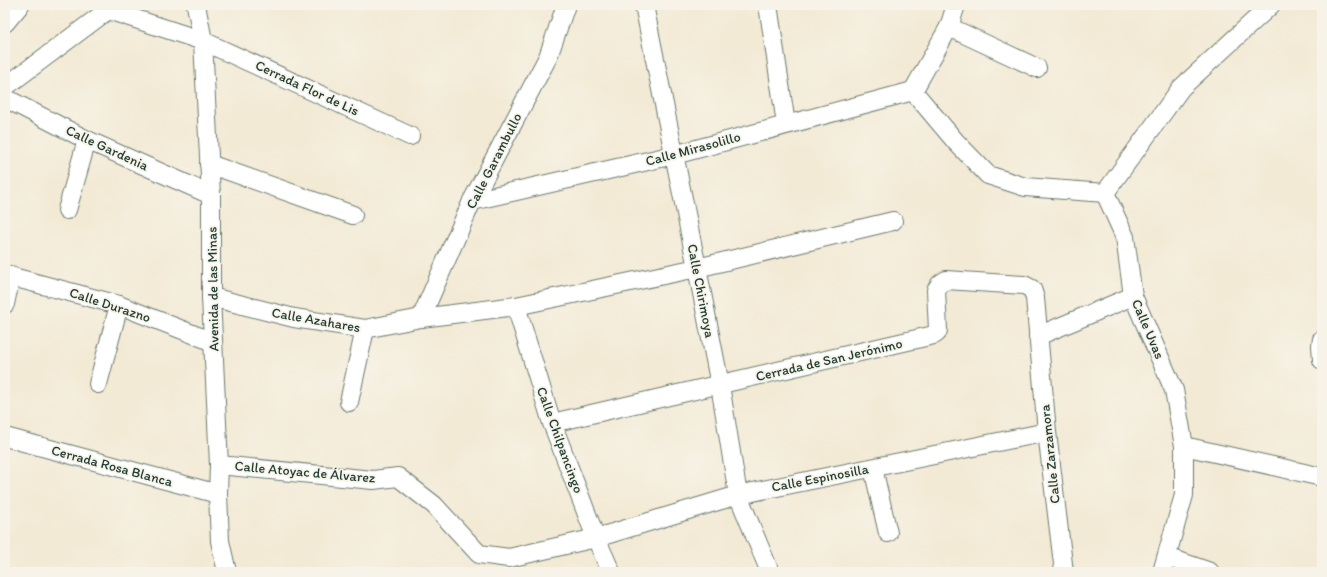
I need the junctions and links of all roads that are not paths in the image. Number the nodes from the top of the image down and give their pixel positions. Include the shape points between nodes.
1 (20, 5) edge
2 (196, 5) edge
3 (566, 5) edge
4 (644, 5) edge
5 (768, 5) edge
6 (956, 5) edge
7 (1271, 5) edge
8 (5, 23) edge
9 (949, 26) junction
10 (203, 41) junction
11 (1038, 68) dead end
12 (5, 87) edge
13 (913, 91) junction
14 (5, 98) edge
15 (786, 124) junction
16 (410, 136) dead end
17 (87, 140) junction
18 (674, 155) junction
19 (209, 164) junction
20 (1105, 193) junction
21 (211, 194) junction
22 (472, 201) junction
23 (67, 210) dead end
24 (353, 215) dead end
25 (893, 221) dead end
26 (697, 268) junction
27 (8, 276) edge
28 (1133, 296) junction
29 (211, 297) junction
30 (5, 304) edge
31 (119, 305) junction
32 (516, 306) junction
33 (421, 318) junction
34 (365, 329) junction
35 (937, 333) joint
36 (1038, 336) junction
37 (1322, 339) edge
38 (213, 342) junction
39 (1322, 360) edge
40 (98, 384) dead end
41 (720, 385) junction
42 (349, 402) dead end
43 (552, 423) junction
44 (1047, 432) junction
45 (5, 437) edge
46 (1184, 446) junction
47 (219, 465) junction
48 (873, 468) junction
49 (1322, 477) edge
50 (218, 494) junction
51 (738, 495) junction
52 (888, 533) dead end
53 (596, 538) junction
54 (1165, 564) edge
55 (228, 572) edge
56 (610, 572) edge
57 (770, 572) edge
58 (1064, 572) edge
59 (1210, 572) edge

1 - 8 street
2 - 10 street, Avenida de las Minas
3 - 22 street, Calle Garambullo via 548,57
4 - 18 street, Calle Chirimoya
5 - 15 street
6 - 9 street
7 - 20 street via 1181,88
9 - 11 street
9 - 13 street
10 - 12 street, Cerrada Flor de Lis via 108,10
10 - 16 street, Cerrada Flor de Lis
10 - 19 street, Avenida de las Minas
13 - 15 street, Calle Mirasolillo
13 - 20 street via 988,175 1025,187
14 - 17 street, Calle Gardenia
15 - 18 street, Calle Mirasolillo
17 - 21 street, Calle Gardenia
17 - 23 street
18 - 22 street, Calle Mirasolillo
18 - 26 street, Calle Chirimoya
19 - 21 street, Avenida de las Minas
19 - 24 street
20 - 28 street, Calle Uvas via 1125,237
21 - 29 street, Avenida de las Minas
22 - 33 street, Calle Garambullo
25 - 26 street, Calle Azahares
26 - 32 street, Calle Azahares
26 - 41 street, Calle Chirimoya
27 - 30 street
27 - 31 street, Calle Durazno
28 - 36 street
28 - 46 street, Calle Uvas via 1174,390
29 - 34 street, Calle Azahares via 294,318
29 - 38 street, Avenida de las Minas
31 - 38 street, Calle Durazno
31 - 40 street
32 - 33 street, Calle Azahares
32 - 43 street, Calle Chilpancingo
33 - 34 street, Calle Azahares
34 - 42 street
35 - 36 street, Calle Zarzamora via 936,290 946,280 1024,285 1032,289
35 - 41 street, Cerrada de San Jerónimo
36 - 44 street, Calle Zarzamora
37 - 39 street
38 - 47 street, Avenida de las Minas
41 - 43 street, Cerrada de San Jerónimo
41 - 51 street, Calle Chirimoya
43 - 53 street, Calle Chilpancingo
44 - 48 street, Calle Espinosilla
44 - 58 street, Calle Zarzamora
45 - 50 street, Cerrada Rosa Blanca
46 - 49 street
46 - 54 street, Calle Uvas via 1184,495
47 - 50 street, Avenida de las Minas
47 - 53 street, Calle Atoyac de Álvarez via 373,480 398,478 434,505 479,554 509,558
48 - 51 street, Calle Espinosilla
48 - 52 street
50 - 55 street, Avenida de las Minas via 220,541
51 - 53 street, Calle Espinosilla
51 - 57 street, Calle Chirimoya
53 - 56 street, Calle Chilpancingo
54 - 59 street

